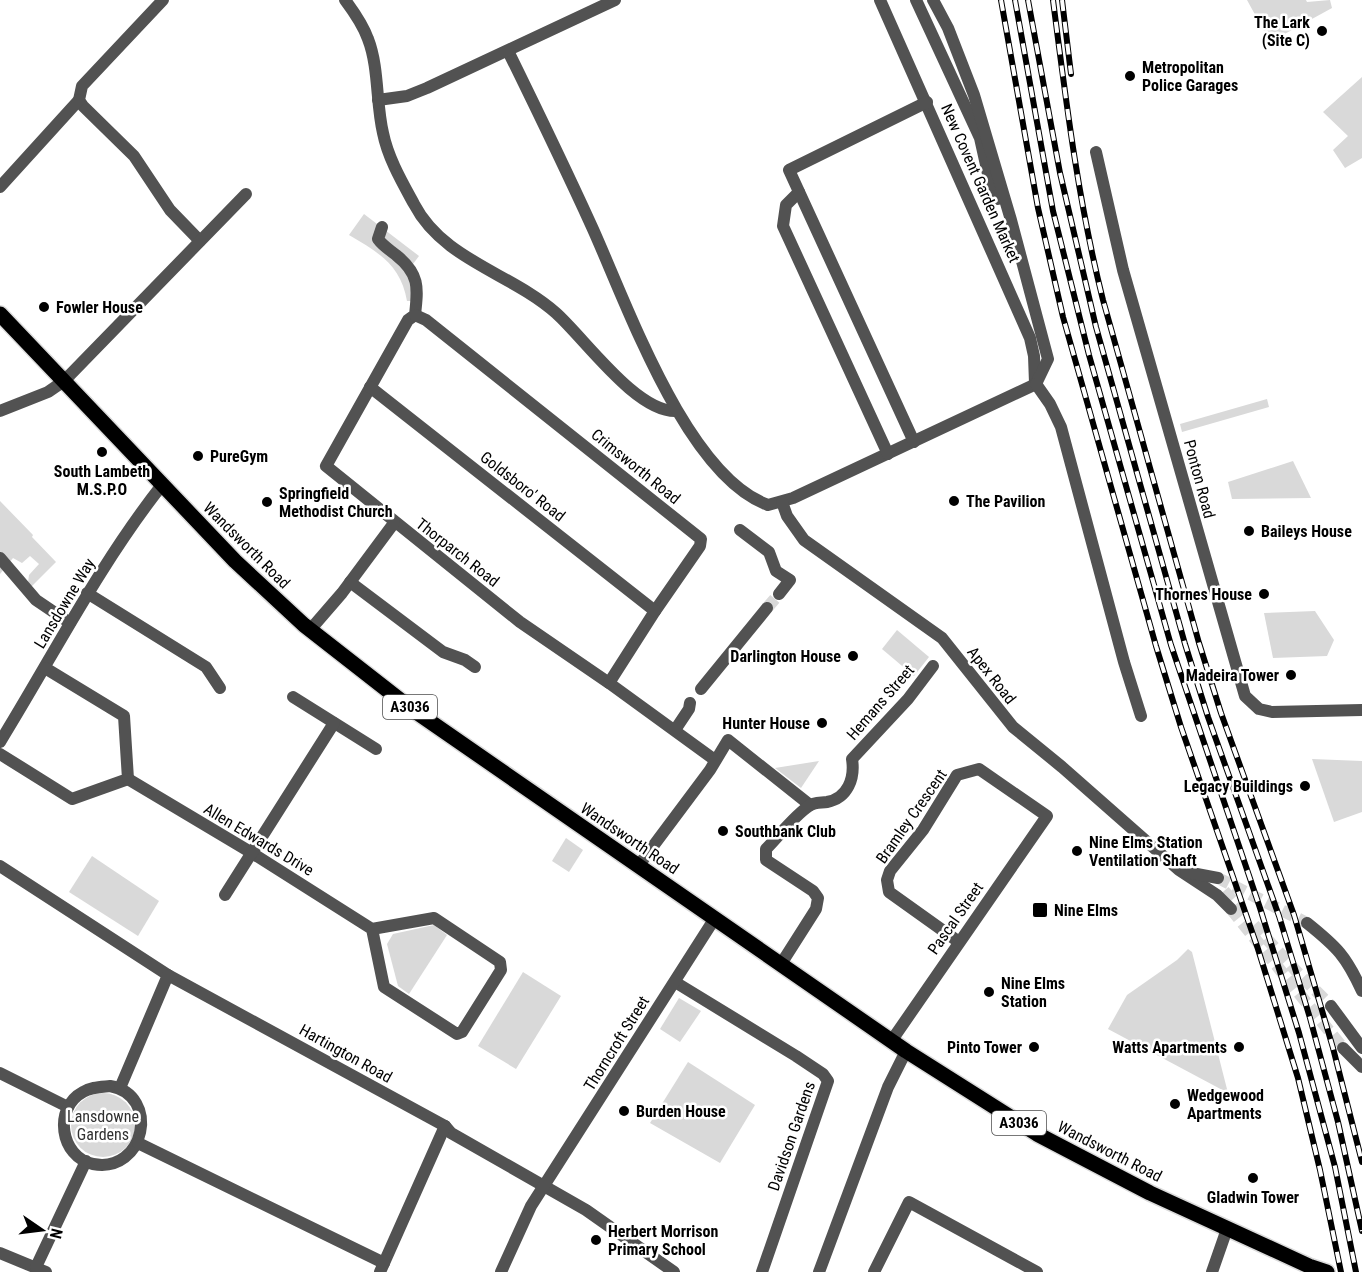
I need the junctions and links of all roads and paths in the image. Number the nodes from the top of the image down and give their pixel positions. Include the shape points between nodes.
1 (163, 0) edge
2 (345, 0) edge
3 (615, 0) edge
4 (880, 0) edge
5 (916, 0) edge
6 (933, 0) edge
7 (508, 51) junction
8 (79, 100) junction
9 (378, 100) junction
10 (927, 102) junction
11 (1096, 152) dead end
12 (0, 187) edge
13 (799, 192) junction
14 (246, 194) dead end
15 (1011, 220) junction
16 (382, 227) dead end
17 (200, 242) junction
18 (0, 314) edge
19 (415, 315) junction
20 (64, 381) junction
21 (1036, 384) junction
22 (370, 387) junction
23 (0, 411) edge
24 (676, 411) junction
25 (914, 442) junction
26 (888, 454) junction
27 (162, 485) junction
28 (782, 502) junction
29 (394, 523) junction
30 (740, 530) dead end
31 (0, 558) edge
32 (350, 582) junction
33 (87, 593) junction
34 (778, 594) tunnel mouth
35 (767, 608) tunnel mouth
36 (655, 610) junction
37 (70, 623) junction
38 (310, 630) junction
39 (933, 666) dead end
40 (475, 667) dead end
41 (45, 668) junction
42 (609, 683) junction
43 (220, 688) dead end
44 (701, 688) dead end
45 (293, 697) dead end
46 (690, 703) dead end
47 (1362, 710) edge
48 (1141, 716) dead end
49 (334, 723) junction
50 (675, 730) junction
51 (0, 742) edge
52 (376, 749) dead end
53 (0, 754) edge
54 (715, 760) junction
55 (128, 779) junction
56 (810, 804) junction
57 (1047, 816) joint
58 (252, 853) junction
59 (639, 865) junction
60 (0, 866) edge
61 (1179, 870) junction
62 (1218, 878) tunnel mouth
63 (1224, 891) tunnel mouth
64 (225, 895) dead end
65 (1231, 909) tunnel mouth
66 (715, 918) junction
67 (1307, 923) tunnel mouth
68 (372, 929) junction
69 (959, 942) junction
70 (781, 964) junction
71 (168, 975) junction
72 (675, 982) junction
73 (1362, 991) edge
74 (1331, 1006) tunnel mouth
75 (892, 1040) junction
76 (1344, 1048) tunnel mouth
77 (1362, 1048) edge
78 (906, 1051) junction
79 (1362, 1067) edge
80 (0, 1073) edge
81 (120, 1088) junction
82 (68, 1107) junction
83 (445, 1126) junction
84 (138, 1143) junction
85 (86, 1161) junction
86 (544, 1185) junction
87 (1227, 1229) junction
88 (0, 1253) edge
89 (382, 1268) edge
90 (41, 1270) edge
91 (501, 1272) edge
92 (674, 1272) edge
93 (762, 1272) edge
94 (819, 1272) edge
95 (874, 1272) edge
96 (1037, 1272) edge
97 (1212, 1272) edge
98 (1327, 1272) edge

1 - 8 street via 82,86
2 - 9 street via 369,40
3 - 7 street
4 - 10 street, New Covent Garden Market
5 - 15 street via 980,138 1002,211
6 - 15 street via 974,95
7 - 9 street via 414,93
7 - 24 street
8 - 12 street
8 - 17 street via 134,156 170,210
9 - 24 street via 391,158 418,211 435,233 546,305 614,374 650,404
10 - 13 street via 789,170
10 - 21 street, New Covent Garden Market via 1030,338
11 - 47 street, Ponton Road via 1123,270 1245,696 1259,709 1272,712
13 - 25 street
13 - 26 street via 786,205 783,226
14 - 17 street
15 - 21 street via 1048,359
16 - 19 street via 379,242 403,261 417,282
17 - 20 street
18 - 20 main road, Wandsworth Road / A3036
19 - 22 street, Thorparch Road via 408,320
19 - 36 street, Crimsworth Road via 701,539
20 - 23 street via 48,392
20 - 27 main road, Wandsworth Road / A3036
21 - 25 street
21 - 48 street via 1061,427
22 - 29 street, Thorparch Road via 326,466
22 - 36 street, Goldsboro' Road
24 - 28 street via 711,460 748,496 768,505
25 - 26 street
26 - 28 street
27 - 33 street, Lansdowne Way
27 - 38 main road, Wandsworth Road / A3036 via 235,561
28 - 61 street, Apex Road via 804,540 942,638 1013,727
29 - 32 street
29 - 42 street, Thorparch Road via 520,622
30 - 34 street via 769,552 776,571 790,580
31 - 37 street via 36,600
32 - 38 street
32 - 40 street via 443,652
33 - 37 street, Lansdowne Way
33 - 43 street via 206,667
35 - 44 street
36 - 42 street, Crimsworth Road
37 - 41 street, Lansdowne Way
38 - 59 main road, Wandsworth Road / A3036 via 409,707
39 - 56 street, Hemans Street via 852,759 853,775 842,796
41 - 51 street, Lansdowne Way
41 - 55 street via 124,716
42 - 50 street, Thorparch Road
45 - 49 street
46 - 50 street
49 - 52 street
49 - 58 street
50 - 54 street, Thorparch Road
53 - 55 street via 72,799
54 - 56 street via 728,740
54 - 59 street
55 - 58 street, Allen Edwards Drive
56 - 70 street via 765,849 766,860 818,898 816,909
57 - 69 street, Pascal Street
57 - 69 street, Bramley Crescent via 979,769 957,775 887,880 889,892
58 - 64 street
58 - 68 street, Allen Edwards Drive
59 - 66 main road, Wandsworth Road / A3036
60 - 71 street, Hartington Road
61 - 62 street
61 - 63 street
61 - 65 street
66 - 70 main road, Wandsworth Road / A3036
66 - 72 street, Thorncroft Street
67 - 73 street via 1340,951
68 - 68 street via 434,918 500,962 501,970 462,1032 457,1034 384,987
69 - 75 street, Pascal Street
70 - 75 main road, Wandsworth Road / A3036
71 - 81 street
71 - 83 street, Hartington Road
72 - 86 street, Thorncroft Street
72 - 93 street, Davidson Gardens via 823,1074 828,1081
74 - 77 street
75 - 78 main road, Wandsworth Road / A3036
76 - 79 street
78 - 87 main road, Wandsworth Road / A3036 via 1036,1134
78 - 94 street via 888,1087
80 - 82 street
81 - 82 street via 83,1091
81 - 84 street via 139,1110
82 - 85 street via 63,1124 65,1139
83 - 86 street, Hartington Road
83 - 89 street
84 - 85 street via 125,1157 108,1164
84 - 89 street
85 - 90 street
86 - 91 street, Thorncroft Street
86 - 92 street, Hartington Road
87 - 97 street
87 - 98 main road, Wandsworth Road / A3036
88 - 90 street
95 - 96 street via 909,1202

